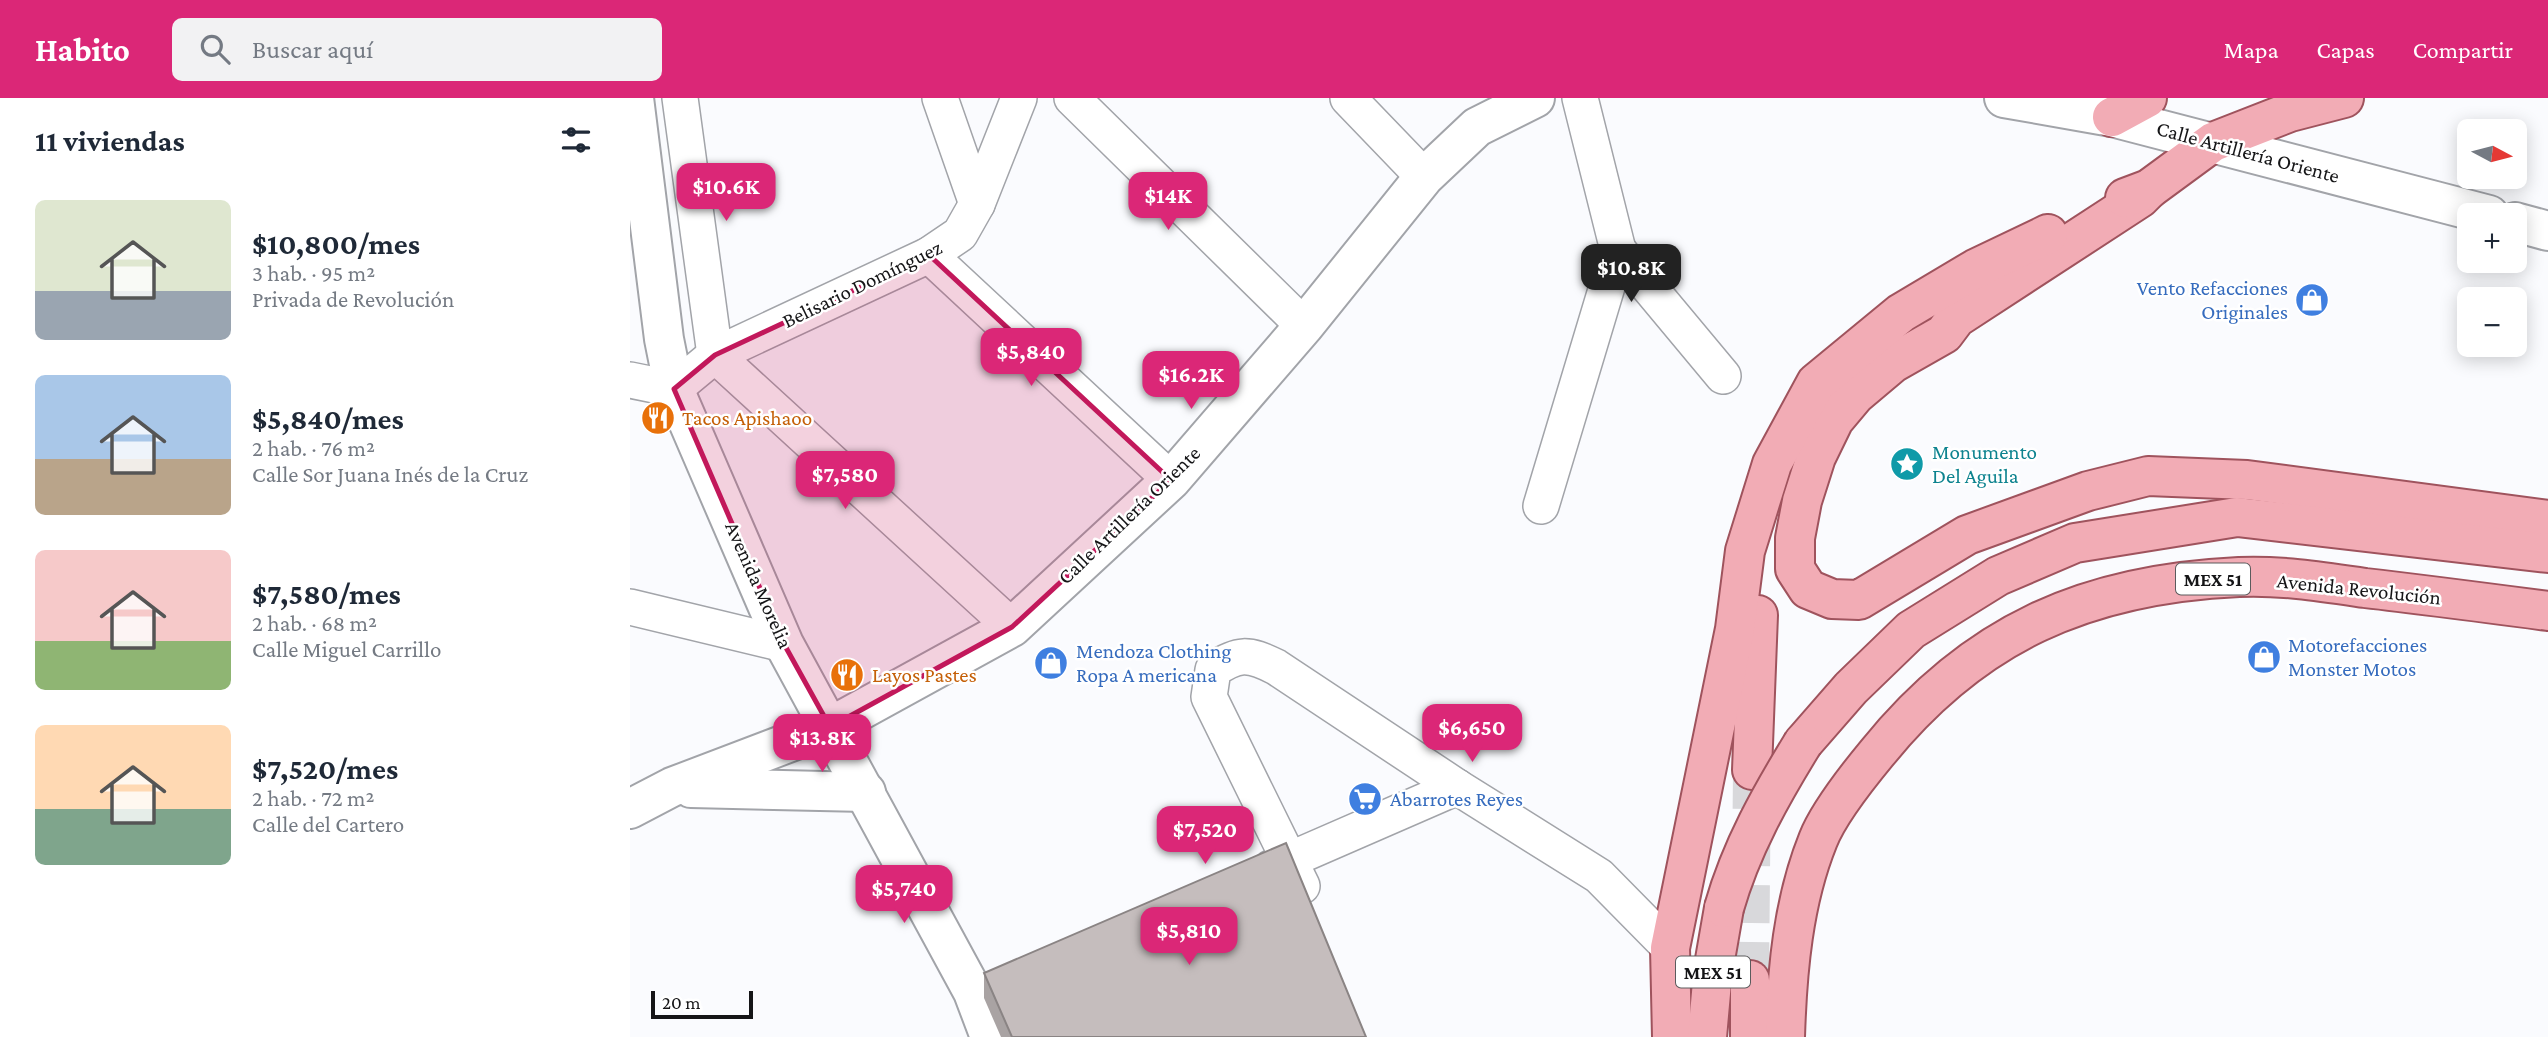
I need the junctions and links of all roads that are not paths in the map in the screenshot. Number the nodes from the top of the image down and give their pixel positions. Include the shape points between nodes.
1 (680, 98) edge
2 (940, 98) edge
3 (1020, 98) edge
4 (1072, 98) edge
5 (1348, 98) edge
6 (1535, 98) edge
7 (1580, 98) edge
8 (2004, 98) edge
9 (2147, 98) edge
10 (2344, 98) edge
11 (641, 100) edge
12 (2276, 105) edge
13 (2098, 109) edge
14 (2213, 142) junction
15 (636, 164) edge
16 (1424, 177) junction
17 (2149, 189) junction
18 (976, 204) junction
19 (2457, 207) edge
20 (2527, 225) edge
21 (2548, 231) edge
22 (1618, 250) junction
23 (929, 255) junction
24 (1956, 317) junction
25 (1304, 326) junction
26 (715, 355) junction
27 (1723, 376) dead end
28 (630, 380) edge
29 (674, 390) junction
30 (1171, 480) junction
31 (1541, 506) dead end
32 (2548, 520) edge
33 (2548, 553) edge
34 (630, 607) edge
35 (2548, 611) edge
36 (1012, 627) junction
37 (784, 643) junction
38 (830, 727) junction
39 (1752, 771) tunnel mouth
40 (672, 787) junction
41 (1457, 787) junction
42 (866, 792) junction
43 (631, 808) edge
44 (1291, 860) junction
45 (1240, 881) edge
46 (1312, 911) edge
47 (1670, 948) junction
48 (1750, 980) tunnel mouth
49 (990, 1037) edge
50 (1672, 1037) edge
51 (1707, 1037) edge
52 (1750, 1037) edge
53 (1785, 1037) edge

1 - 26 street
2 - 18 street
3 - 18 street, Belisario Domínguez
4 - 25 street
5 - 16 street
6 - 16 street, Calle Artillería Oriente via 1477,127
7 - 22 street
8 - 13 street, Calle Artillería Oriente
9 - 13 main road
10 - 12 main road
11 - 15 street, Avenida Morelia
12 - 14 main road
13 - 14 street, Calle Artillería Oriente
14 - 17 main road
14 - 19 street, Calle Artillería Oriente
15 - 29 street, Avenida Morelia
16 - 25 street, Calle Artillería Oriente
17 - 24 main road
17 - 47 main road via 1964,275 1901,313 1816,383 1772,464 1745,551 1735,629
18 - 23 street, Belisario Domínguez via 960,234
20 - 21 street
22 - 27 street
22 - 31 street
23 - 26 street, Belisario Domínguez
23 - 30 street
24 - 32 main road via 1944,334 1893,363 1855,395 1834,420 1816,457 1795,538 1795,569 1808,589 1832,598 1859,600 1967,535 2088,491 2148,477 2247,480
24 - 39 main road via 1938,316 1902,335 1835,392 1798,450 1771,517 1755,639
25 - 30 street, Calle Artillería Oriente
26 - 29 street, Belisario Domínguez
26 - 36 street
28 - 29 street
29 - 37 street, Avenida Morelia
30 - 36 street, Calle Artillería Oriente
33 - 51 main road, MEX 51, bridge via 2237,517 2075,542 1998,576 1911,630 1803,743 1765,804 1732,879 1713,971
34 - 37 street
35 - 53 main road, Avenida Revolución / MEX 51 via 2241,576 2159,584 2070,607 1993,645 1911,712 1863,770 1818,839 1797,912
36 - 38 street, Calle Artillería Oriente
37 - 38 street, Avenida Morelia
38 - 40 street, Calle Artillería Oriente
38 - 42 street, Avenida Morelia
40 - 42 street
40 - 43 street, Calle Artillería Oriente
41 - 44 street
41 - 44 street via 1276,667 1258,657 1234,656 1213,670 1209,697
41 - 47 street via 1599,876
42 - 49 street, Avenida Morelia via 986,987
44 - 45 street
44 - 46 street
47 - 50 main road
48 - 52 main road, MEX 51

